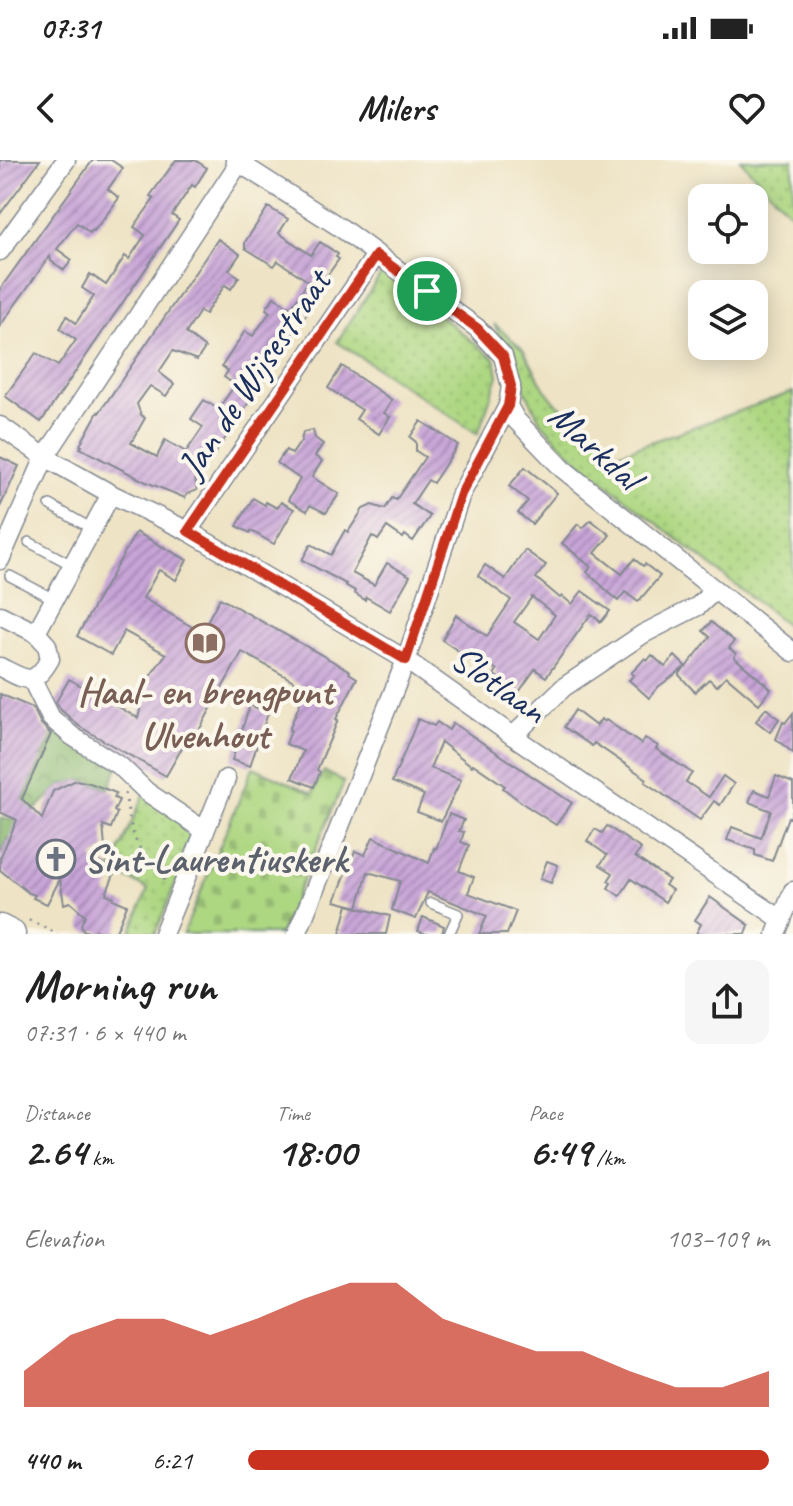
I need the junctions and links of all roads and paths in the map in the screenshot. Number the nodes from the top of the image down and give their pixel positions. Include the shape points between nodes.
1 (66, 160) edge
2 (237, 162) edge
3 (0, 251) edge
4 (376, 255) junction
5 (508, 406) junction
6 (0, 426) edge
7 (45, 457) junction
8 (111, 494) junction
9 (50, 505) dead end
10 (92, 529) junction
11 (188, 531) junction
12 (29, 542) dead end
13 (72, 565) junction
14 (5, 568) edge
15 (715, 590) junction
16 (54, 599) junction
17 (0, 615) edge
18 (36, 633) junction
19 (793, 652) edge
20 (406, 660) junction
21 (0, 667) edge
22 (32, 680) junction
23 (513, 736) junction
24 (121, 767) junction
25 (226, 779) dead end
26 (205, 831) junction
27 (793, 891) edge
28 (431, 903) dead end
29 (171, 914) junction
30 (779, 927) edge
31 (0, 928) edge
32 (12, 934) edge
33 (163, 934) edge
34 (297, 934) edge
35 (449, 934) edge

1 - 3 street
2 - 4 street, Markdal
2 - 7 street
4 - 5 street, Markdal via 477,328 503,356 511,386
4 - 11 street, Jan de Wijsestraat
5 - 15 street, Markdal via 563,469
5 - 20 street via 461,494
6 - 7 street, Slotlaan
7 - 8 street, Slotlaan
7 - 14 street
8 - 10 street
8 - 11 street, Slotlaan
9 - 10 lane
10 - 13 street
11 - 20 street, Slotlaan
12 - 13 lane
13 - 16 street
14 - 16 lane
15 - 19 street, Markdal
15 - 23 street via 698,606 643,634 564,687
16 - 18 street
17 - 18 street
18 - 22 street via 50,659
20 - 23 street, Slotlaan
20 - 34 street
21 - 22 street
22 - 24 street via 51,718
23 - 30 street, Slotlaan
24 - 26 street via 147,792
24 - 29 path via 130,822 139,846 163,876
25 - 26 street
26 - 29 street
27 - 30 street
28 - 35 lane via 458,914
29 - 33 street
31 - 32 main road

